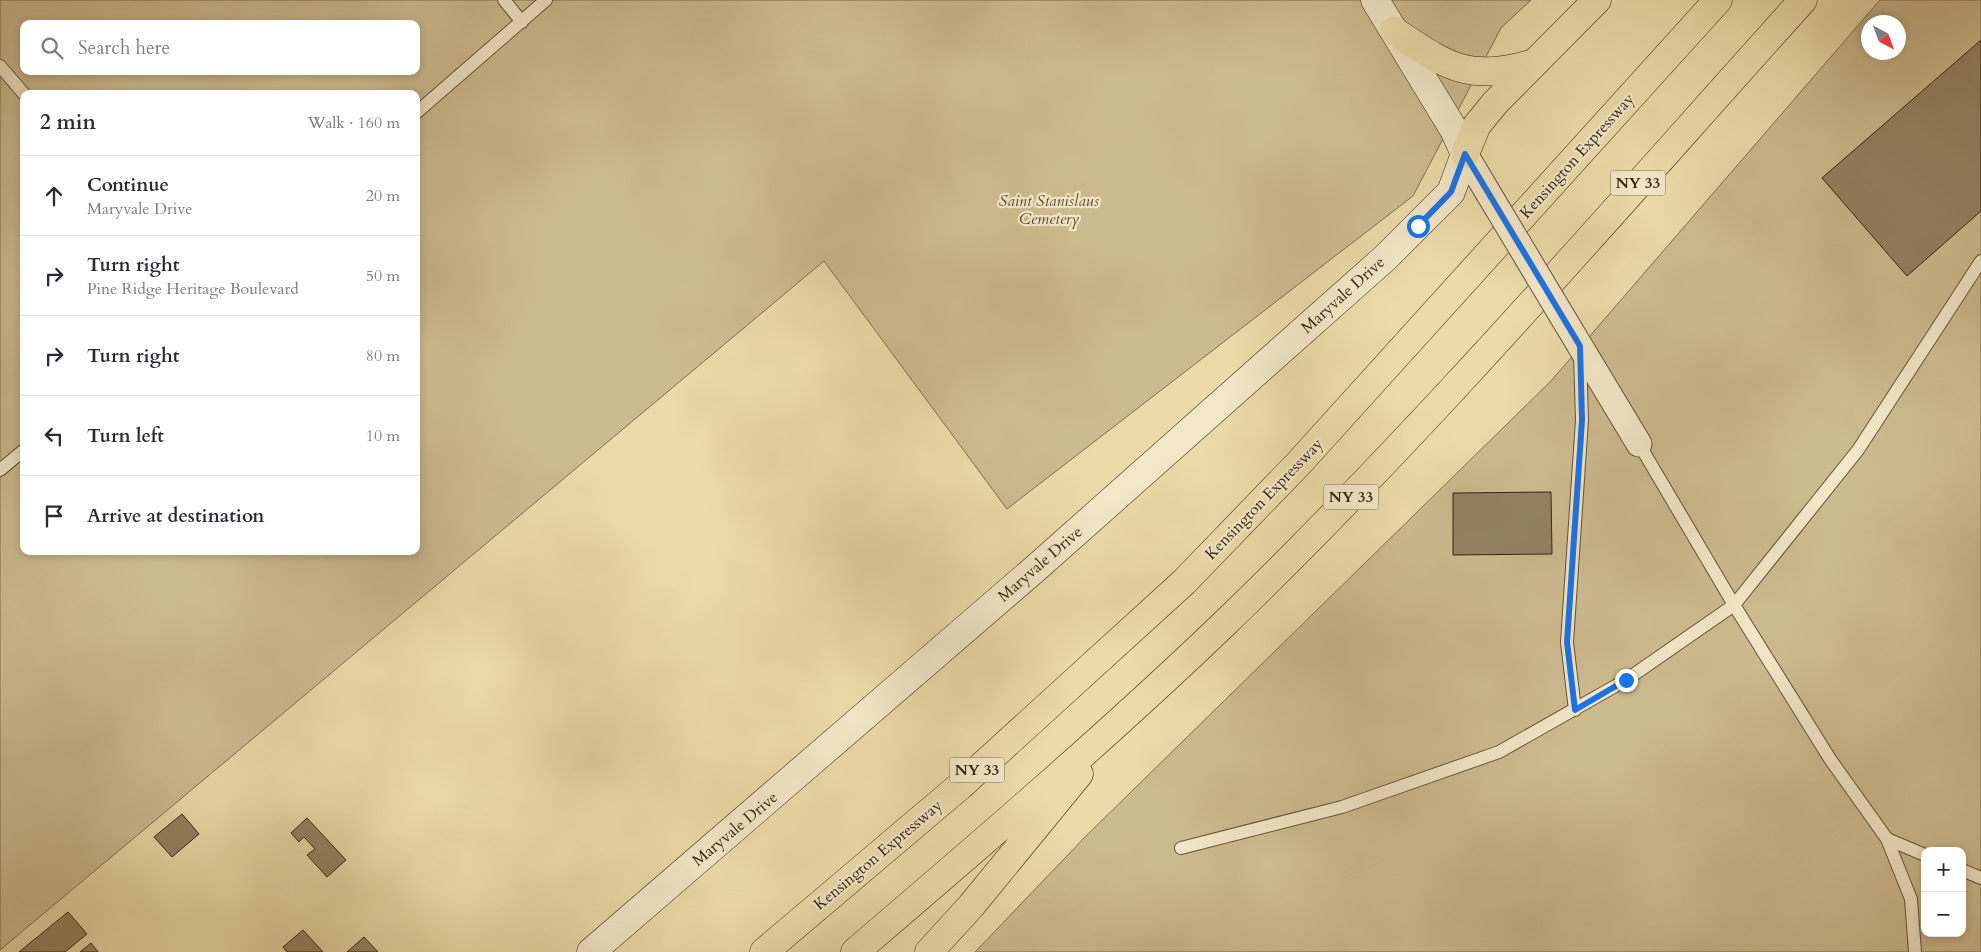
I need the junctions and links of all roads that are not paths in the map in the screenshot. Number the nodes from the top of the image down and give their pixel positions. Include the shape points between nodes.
1 (504, 0) edge
2 (546, 0) edge
3 (1375, 0) edge
4 (1597, 0) edge
5 (1718, 0) edge
6 (1803, 0) edge
7 (522, 22) junction
8 (1394, 31) junction
9 (1534, 63) junction
10 (0, 66) edge
11 (21, 90) edge
12 (420, 110) edge
13 (1465, 154) junction
14 (1981, 261) edge
15 (1580, 346) junction
16 (1639, 444) joint
17 (20, 453) edge
18 (0, 470) edge
19 (1734, 605) junction
20 (1132, 709) junction
21 (1575, 710) junction
22 (1887, 839) junction
23 (1181, 848) dead end
24 (1921, 853) edge
25 (1966, 872) edge
26 (1981, 878) edge
27 (591, 952) edge
28 (764, 952) edge
29 (855, 952) edge
30 (929, 952) edge
31 (1915, 952) edge

1 - 7 lane
2 - 7 lane
3 - 8 street
4 - 9 highway
5 - 28 highway, Kensington Expressway / NY 33 via 1299,463 1184,582 960,786
6 - 20 highway, NY 33 via 1480,360 1360,488 1224,624
7 - 12 lane
8 - 9 highway via 1445,64 1463,70 1495,72
8 - 13 street
9 - 13 highway via 1476,125
10 - 11 lane
13 - 15 street, bridge
13 - 27 street, Maryvale Drive via 1451,192 1385,258 1036,568
14 - 19 lane via 1858,450
15 - 16 street
15 - 21 lane via 1582,420 1567,642
16 - 19 lane
17 - 18 lane
19 - 21 lane via 1626,680
19 - 22 lane via 1830,759
20 - 29 highway, NY 33
20 - 30 highway via 971,906
21 - 23 lane via 1499,752 1342,807
22 - 24 lane
22 - 31 lane via 1911,899
25 - 26 lane

